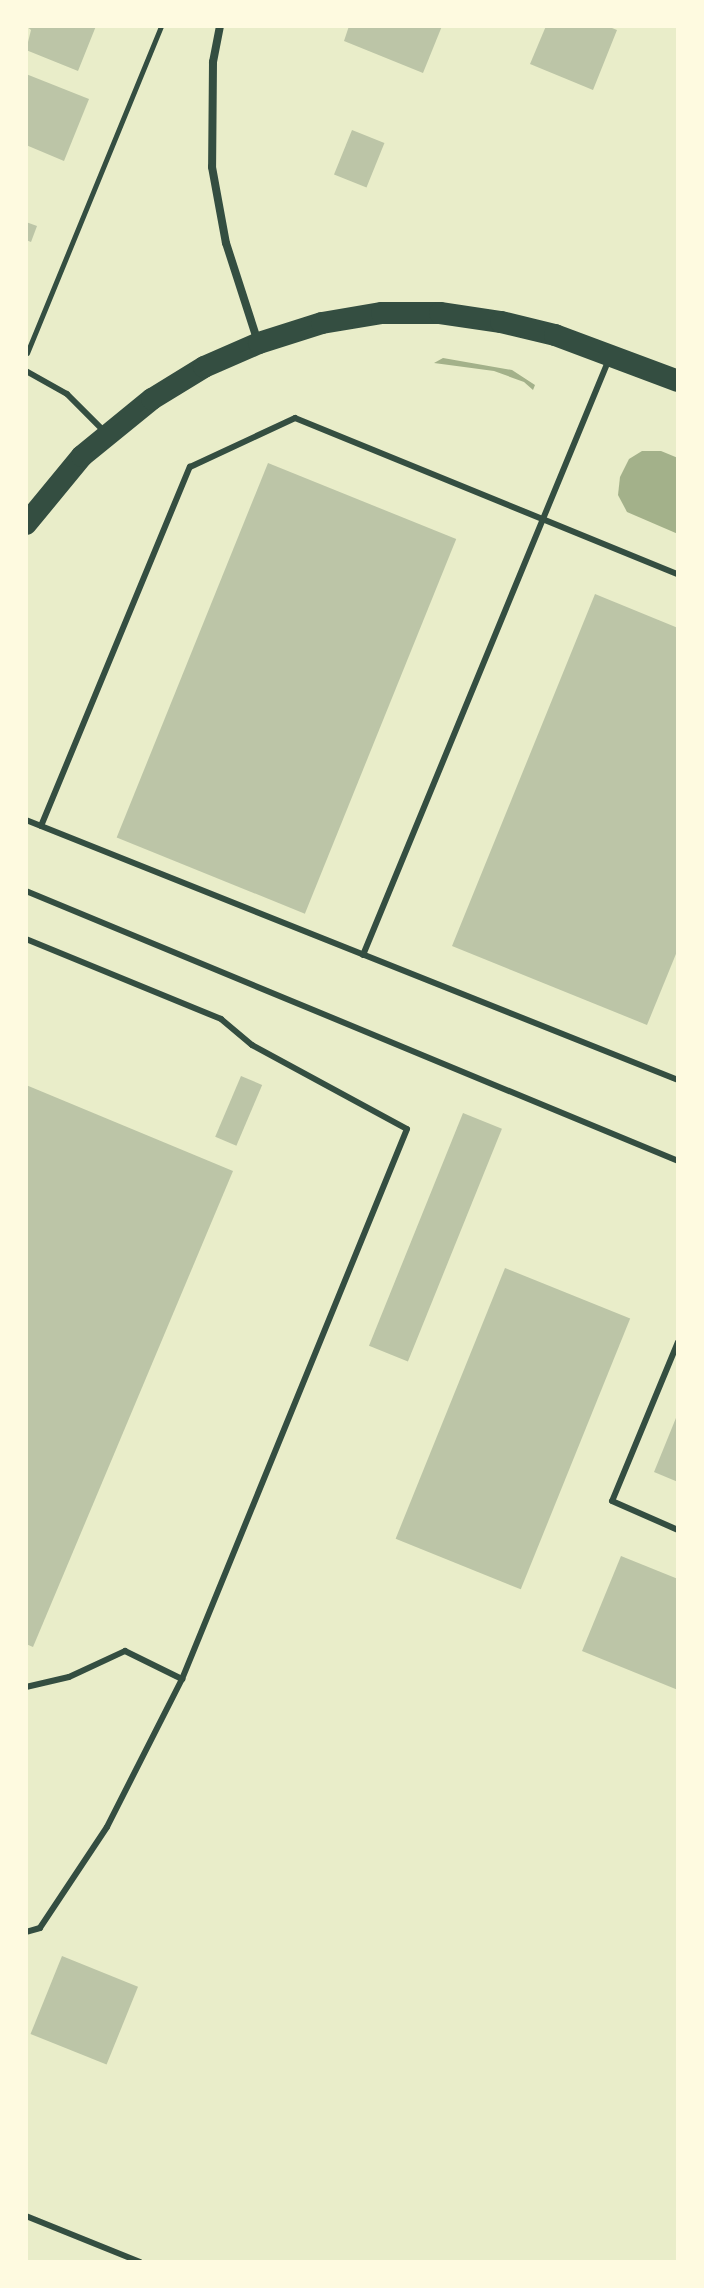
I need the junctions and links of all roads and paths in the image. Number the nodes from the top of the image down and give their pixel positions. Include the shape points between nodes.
1 (161, 26) edge
2 (220, 26) edge
3 (259, 343) junction
4 (27, 354) edge
5 (611, 354) junction
6 (26, 371) edge
7 (678, 381) edge
8 (106, 434) junction
9 (544, 520) junction
10 (26, 524) edge
11 (678, 574) edge
12 (26, 820) edge
13 (41, 826) junction
14 (26, 891) edge
15 (26, 939) edge
16 (363, 955) junction
17 (678, 1080) edge
18 (678, 1161) edge
19 (678, 1342) edge
20 (678, 1530) edge
21 (182, 1679) junction
22 (26, 1687) edge
23 (26, 1932) edge
24 (26, 2216) edge
25 (140, 2262) edge

1 - 4 path
2 - 3 street via 213,62 212,167 226,243
3 - 5 highway via 322,323 382,313 440,313 515,325
3 - 8 highway via 204,367
5 - 7 highway
5 - 9 lane
6 - 8 lane via 67,394
8 - 10 highway via 55,485
9 - 11 lane
9 - 13 lane via 295,418 190,467
9 - 16 lane
12 - 13 lane
13 - 16 lane
14 - 18 lane
15 - 21 lane via 221,1019 252,1045 407,1129
16 - 17 lane
19 - 20 lane via 612,1501
21 - 22 lane via 125,1651 69,1677
21 - 23 lane via 107,1827 40,1928
24 - 25 lane

